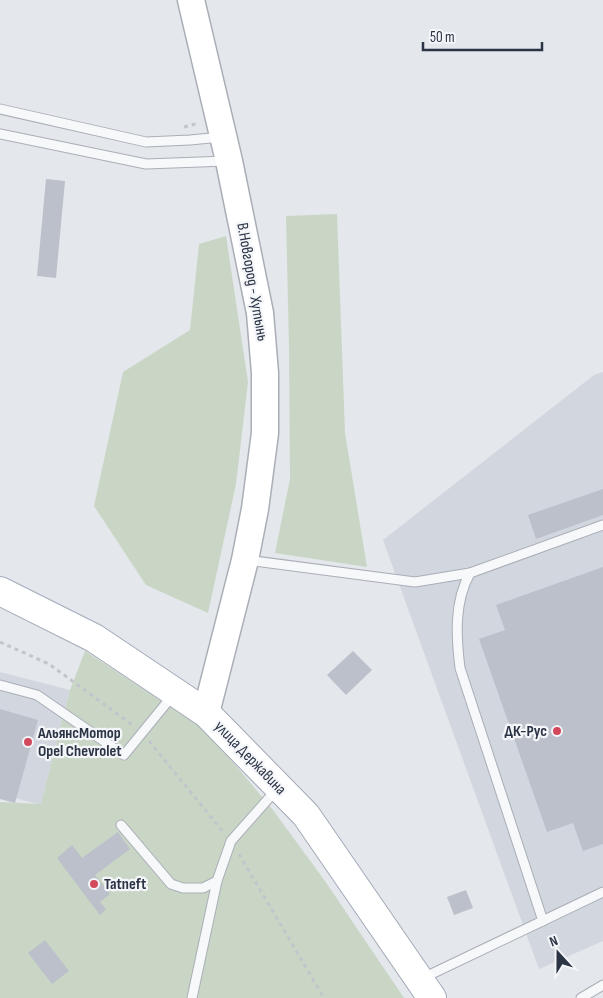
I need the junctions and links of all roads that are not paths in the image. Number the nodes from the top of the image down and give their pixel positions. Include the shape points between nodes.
1 (190, 0) edge
2 (0, 108) edge
3 (0, 134) edge
4 (226, 149) junction
5 (603, 525) edge
6 (245, 560) junction
7 (470, 573) junction
8 (0, 591) edge
9 (0, 685) edge
10 (175, 692) junction
11 (206, 713) junction
12 (279, 787) junction
13 (122, 825) dead end
14 (217, 881) junction
15 (603, 892) edge
16 (543, 921) junction
17 (603, 985) edge
18 (426, 989) edge
19 (192, 998) edge
20 (582, 998) edge

1 - 4 street, В.Новгород - Хутынь
2 - 4 lane via 146,142 190,140
3 - 4 lane via 146,164
4 - 6 street, В.Новгород - Хутынь via 260,313 265,373 265,434
5 - 7 lane
6 - 7 lane via 415,582
6 - 11 street, В.Новгород - Хутынь
7 - 16 lane via 460,597 457,623 460,668
8 - 10 main road, улица Державина via 94,638
9 - 10 lane via 37,695 124,755
10 - 11 main road, улица Державина
11 - 12 main road, улица Державина
12 - 14 lane via 231,841
12 - 18 main road, улица Державина via 306,816
13 - 14 lane via 170,884 203,888
14 - 19 lane
15 - 16 lane
16 - 18 lane
17 - 20 lane

